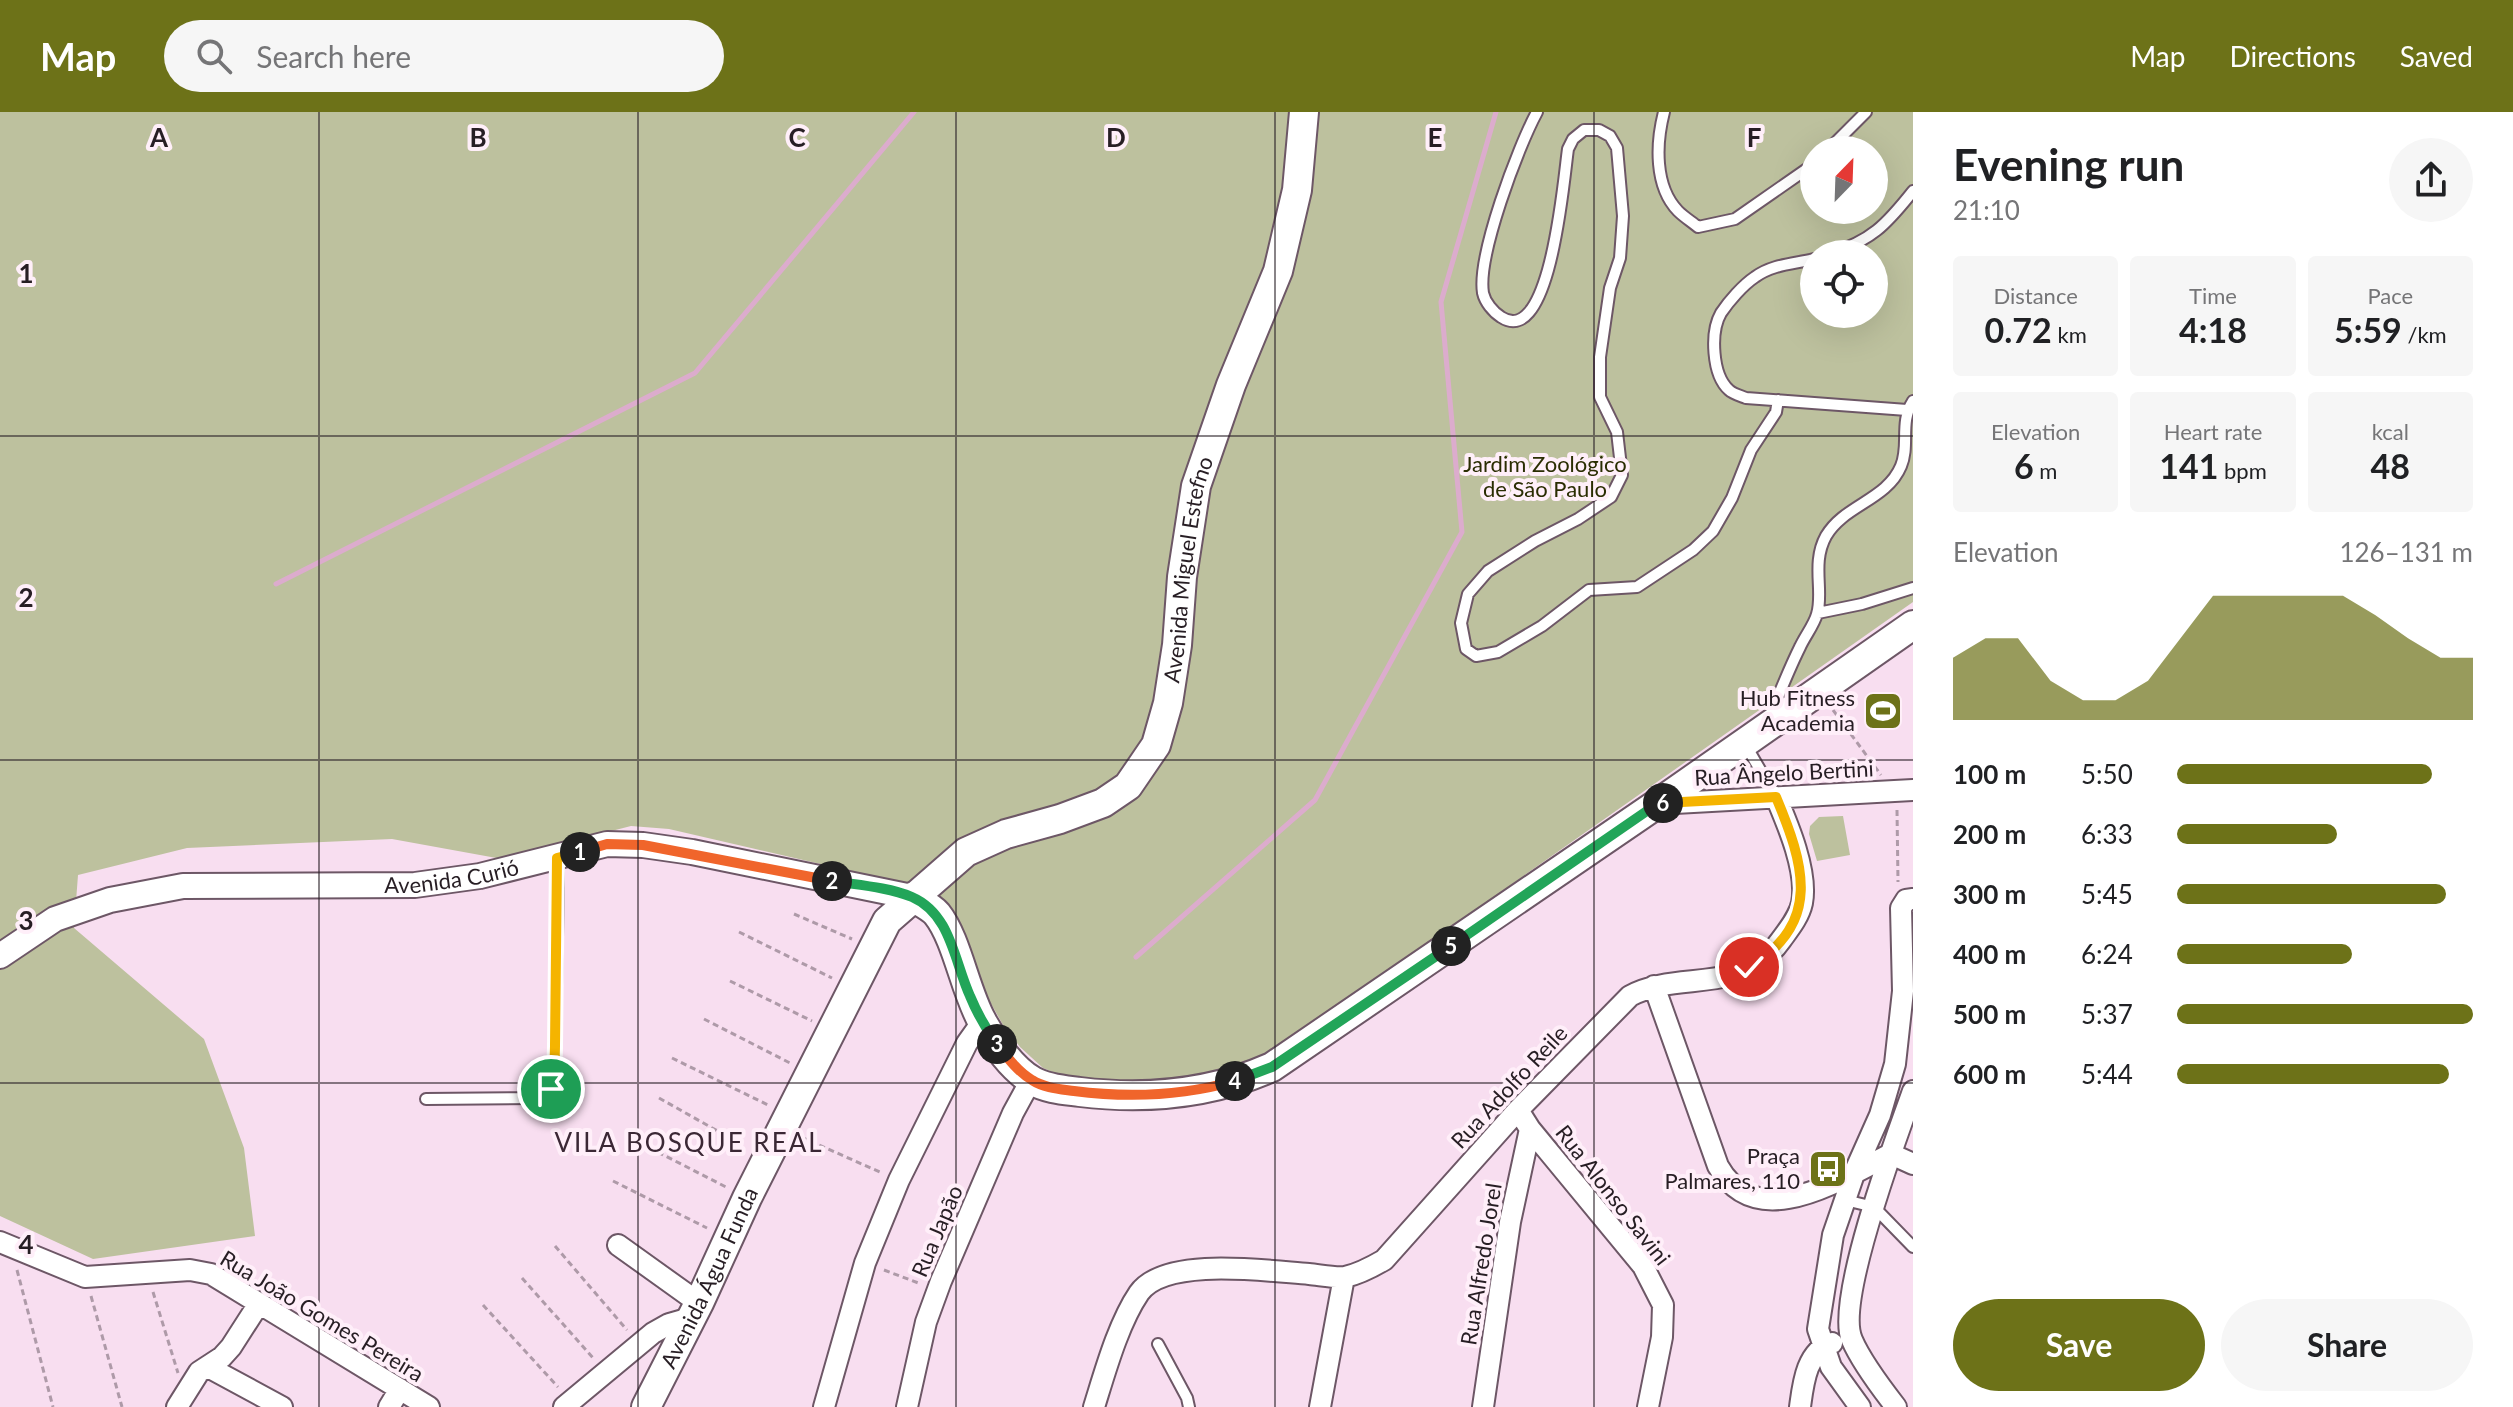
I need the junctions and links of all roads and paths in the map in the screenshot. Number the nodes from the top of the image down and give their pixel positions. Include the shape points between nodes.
1 (1304, 112) edge
2 (1537, 112) edge
3 (1664, 112) edge
4 (1866, 112) edge
5 (1842, 136) edge
6 (1800, 174) edge
7 (1913, 191) edge
8 (1864, 240) edge
9 (1800, 261) edge
10 (1778, 400) junction
11 (1910, 405) edge
12 (1913, 588) edge
13 (1818, 613) junction
14 (1913, 625) edge
15 (1819, 691) junction
16 (1755, 735) junction
17 (1903, 791) edge
18 (1776, 797) junction
19 (1657, 804) junction
20 (557, 858) junction
21 (912, 897) junction
22 (1910, 899) edge
23 (794, 914) dead end
24 (739, 932) dead end
25 (873, 948) junction
26 (0, 956) edge
27 (730, 981) dead end
28 (1654, 986) junction
29 (854, 988) junction
30 (704, 1019) dead end
31 (982, 1022) junction
32 (833, 1032) junction
33 (672, 1058) dead end
34 (812, 1073) junction
35 (1031, 1080) junction
36 (1913, 1091) edge
37 (659, 1098) dead end
38 (426, 1099) dead end
39 (1518, 1110) junction
40 (786, 1122) junction
41 (1530, 1129) junction
42 (640, 1143) dead end
43 (1891, 1154) junction
44 (767, 1159) junction
45 (1913, 1164) edge
46 (1855, 1171) junction
47 (899, 1180) junction
48 (613, 1181) dead end
49 (747, 1198) junction
50 (1843, 1200) junction
51 (1874, 1207) junction
52 (728, 1239) junction
53 (6, 1244) edge
54 (618, 1245) dead end
55 (555, 1246) dead end
56 (1913, 1247) edge
57 (865, 1263) junction
58 (147, 1273) junction
59 (85, 1277) junction
60 (1344, 1277) junction
61 (522, 1278) dead end
62 (938, 1290) junction
63 (258, 1305) junction
64 (483, 1305) dead end
65 (695, 1311) junction
66 (1850, 1338) junction
67 (1158, 1344) dead end
68 (639, 1345) junction
69 (1823, 1346) junction
70 (208, 1367) junction
71 (605, 1371) junction
72 (394, 1398) edge
73 (181, 1401) edge
74 (568, 1405) edge
75 (53, 1407) edge
76 (122, 1407) edge
77 (282, 1407) edge
78 (429, 1407) edge
79 (646, 1407) edge
80 (824, 1407) edge
81 (907, 1407) edge
82 (1094, 1407) edge
83 (1189, 1407) edge
84 (1320, 1407) edge
85 (1483, 1407) edge
86 (1648, 1407) edge
87 (1800, 1407) edge
88 (1860, 1407) edge
89 (1896, 1407) edge

1 - 21 main road, Avenida Miguel Estefno via 1297,190 1278,271 1196,486 1177,645 1156,745 1128,786 1103,803 966,852
2 - 10 lane via 1500,207 1482,274 1483,297 1493,311 1514,322 1534,307 1557,228 1568,149 1584,130 1610,136 1617,148 1623,216 1620,258 1605,315 1600,397 1617,432 1622,475 1611,497 1488,571 1468,594 1461,623 1466,649 1476,656 1498,652 1589,590 1637,587 1693,550 1713,531 1732,498
3 - 6 lane via 1661,182 1676,209 1698,227 1735,219
4 - 5 lane
7 - 8 lane via 1885,226
9 - 10 lane via 1751,279 1718,323 1716,358 1720,378 1730,391
10 - 11 lane
11 - 13 lane via 1903,463 1890,486 1827,536 1817,571
12 - 13 lane
13 - 16 lane
14 - 15 main road
15 - 16 main road
15 - 17 path
16 - 18 lane
16 - 19 main road
17 - 18 street, Rua Ângelo Bertini
17 - 22 path via 1896,806 1898,887
18 - 19 street, Rua Ângelo Bertini
18 - 28 street, Rua Adolfo Reile via 1802,884 1794,922 1771,953 1735,974
19 - 35 main road via 1272,1067 1212,1088 1170,1094 1111,1096
20 - 21 street, Avenida Curió via 607,844 643,845
20 - 26 street, Avenida Curió via 415,885 183,886 110,900 55,919
20 - 38 lane via 551,1089 535,1098
21 - 25 main road, Avenida Água Funda via 887,921
21 - 31 main road via 944,925
22 - 46 street via 1901,908 1902,1007 1895,1064
23 - 25 path
24 - 29 path
25 - 29 main road, Avenida Água Funda
27 - 32 path
28 - 39 street, Rua Adolfo Reile via 1619,1006
28 - 46 street via 1718,1166 1729,1181 1753,1195 1787,1200
29 - 32 main road, Avenida Água Funda
30 - 34 path
31 - 35 main road
31 - 47 street
32 - 34 main road, Avenida Água Funda
33 - 40 path
34 - 40 main road, Avenida Água Funda
35 - 62 street, Rua Japão
36 - 43 street
37 - 44 path
39 - 41 street, Rua Alonso Savini
39 - 60 street, Rua Adolfo Reile via 1384,1260
40 - 44 main road, Avenida Água Funda
40 - 47 path
41 - 85 street, Rua Alfredo Jorel
41 - 86 street, Rua Alonso Savini via 1643,1266 1663,1305
42 - 49 path
43 - 45 street
43 - 46 street
43 - 51 street
44 - 49 main road, Avenida Água Funda
46 - 50 street
47 - 57 street
48 - 52 path
49 - 52 main road, Avenida Água Funda
50 - 51 lane
50 - 69 street via 1823,1291 1818,1329
51 - 56 lane
51 - 66 street via 1855,1275
52 - 65 main road, Avenida Água Funda
53 - 59 street
53 - 75 path
54 - 65 street
55 - 68 path
57 - 62 path
57 - 80 street
58 - 59 street
58 - 63 street, Rua João Gomes Pereira via 211,1274
58 - 73 path
59 - 76 path
60 - 82 street, Rua Adolfo Reile via 1253,1269 1197,1269 1159,1276 1138,1294
60 - 84 street
61 - 71 path
62 - 81 street, Rua Japão
63 - 70 street via 231,1347
63 - 72 street, Rua João Gomes Pereira
64 - 74 path
65 - 68 street
65 - 79 main road, Avenida Água Funda
66 - 69 street
66 - 89 street
67 - 83 lane
68 - 71 street
69 - 87 street via 1811,1363
69 - 88 street via 1831,1367
70 - 73 street
70 - 77 street
71 - 74 street
72 - 78 street, Rua João Gomes Pereira

